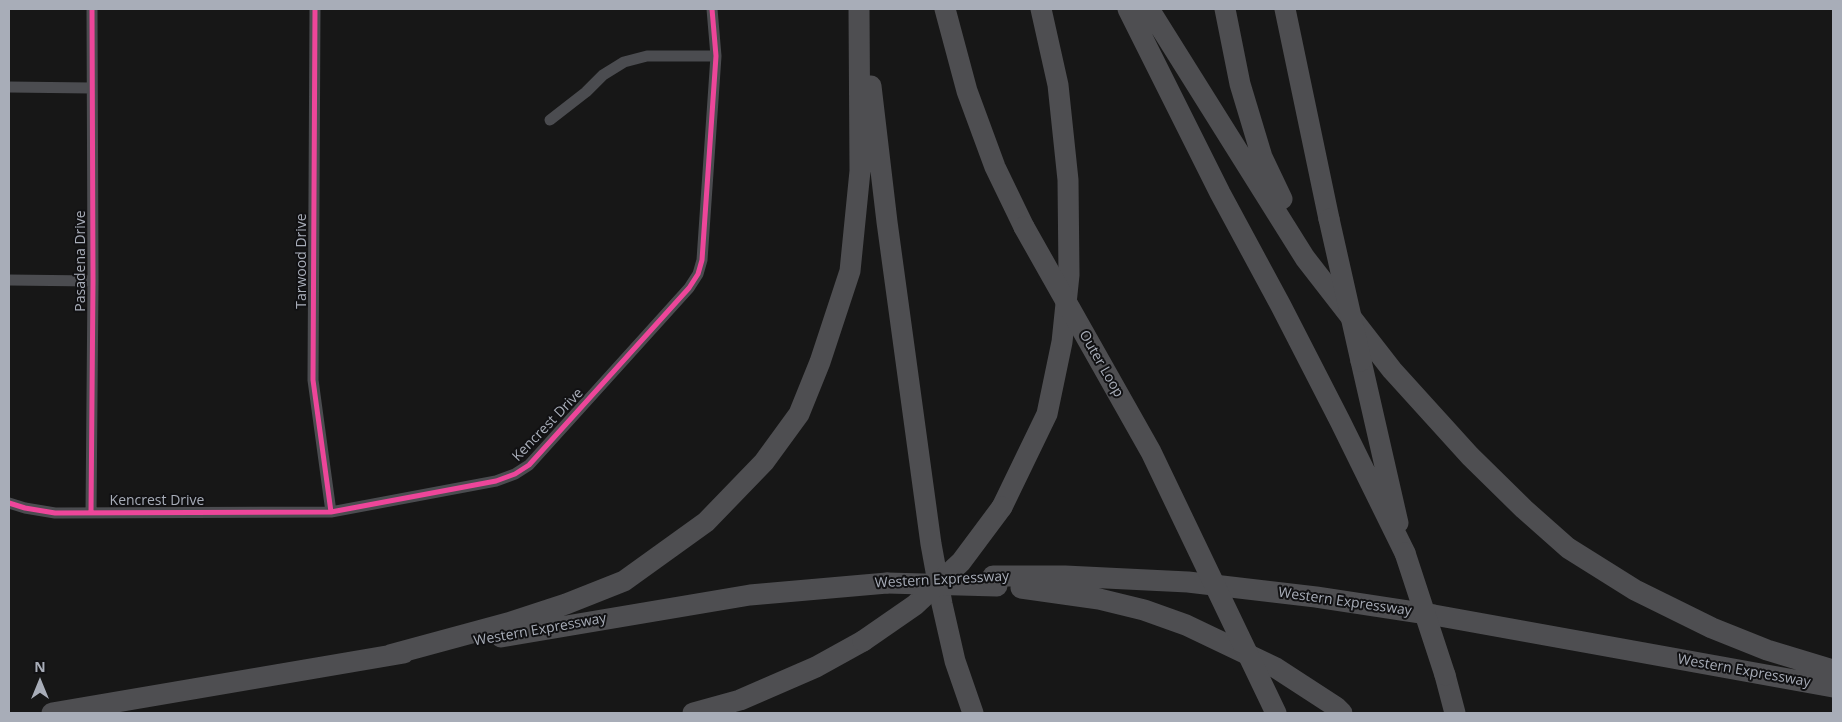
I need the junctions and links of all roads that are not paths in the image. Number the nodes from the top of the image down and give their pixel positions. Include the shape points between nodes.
1 (92, 9) edge
2 (315, 9) edge
3 (712, 9) edge
4 (859, 9) edge
5 (945, 9) edge
6 (1041, 9) edge
7 (1128, 9) edge
8 (1150, 9) edge
9 (1225, 9) edge
10 (1286, 9) edge
11 (716, 56) junction
12 (9, 87) edge
13 (91, 88) junction
14 (550, 120) dead end
15 (1320, 278) junction
16 (9, 280) edge
17 (93, 281) junction
18 (9, 503) edge
19 (331, 512) junction
20 (91, 513) junction
21 (1405, 553) junction
22 (995, 581) junction
23 (390, 655) junction
24 (955, 661) junction
25 (1833, 670) edge
26 (1833, 687) edge
27 (52, 713) edge
28 (693, 713) edge
29 (958, 713) edge
30 (973, 713) edge
31 (1276, 713) edge
32 (1342, 713) edge
33 (1455, 713) edge

1 - 13 street, Pasadena Drive
2 - 19 street, Tarwood Drive via 313,380
3 - 11 street, Kencrest Drive
4 - 23 highway via 860,171 850,271 799,414 764,462 706,522 624,581 516,620
4 - 24 highway via 931,544
5 - 31 highway, Outer Loop, bridge via 967,91 995,167 1024,227 1151,452
6 - 28 highway, bridge via 1058,85 1063,132 1068,180 1069,275 1062,342 1047,414 1002,507 961,562 916,605 863,642 816,667 740,700
7 - 21 highway
8 - 15 highway
9 - 15 highway via 1240,84 1262,158
10 - 21 highway, bridge via 1329,219
11 - 14 street via 647,56 624,62 603,75
11 - 19 street, Kencrest Drive via 702,260 689,288 529,465 515,474 496,481
12 - 13 street
13 - 17 street, Pasadena Drive
15 - 25 highway via 1392,370 1470,456 1568,548 1635,590 1712,628 1767,650
16 - 17 street
17 - 20 street, Pasadena Drive
18 - 20 street, Kencrest Drive via 55,513
19 - 20 street, Kencrest Drive
21 - 33 highway, bridge
22 - 23 highway, Western Expressway, bridge via 887,583 750,596
22 - 26 highway, Western Expressway via 1065,576 1188,582 1316,597 1434,614
22 - 32 highway via 1099,599 1186,625 1276,668
23 - 27 highway, Western Expressway
24 - 29 highway via 954,696
24 - 30 highway

